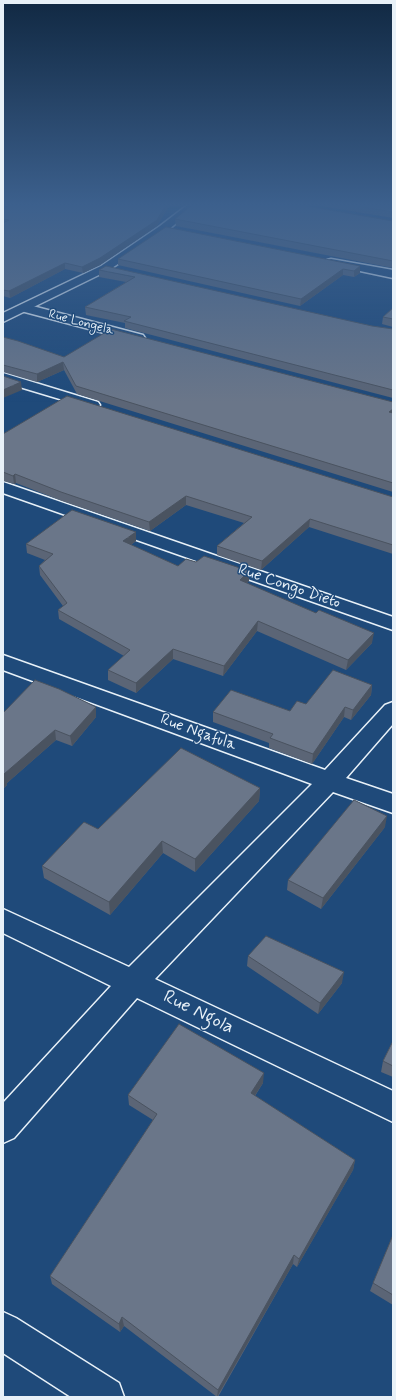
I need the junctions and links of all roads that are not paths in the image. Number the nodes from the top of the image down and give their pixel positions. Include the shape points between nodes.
1 (99, 271) edge
2 (379, 271) edge
3 (393, 274) edge
4 (24, 308) junction
5 (3, 318) edge
6 (147, 340) edge
7 (3, 377) edge
8 (108, 410) edge
9 (3, 487) edge
10 (393, 624) edge
11 (3, 662) edge
12 (393, 710) edge
13 (329, 781) junction
14 (393, 804) edge
15 (3, 920) edge
16 (133, 982) junction
17 (393, 1107) edge
18 (3, 1127) edge
19 (3, 1331) edge
20 (105, 1397) edge

1 - 4 street
2 - 3 street
4 - 5 street
4 - 6 street, Rue Longela
7 - 8 street
9 - 10 street, Rue Congo Dieto
11 - 13 street, Rue Ngafula
12 - 13 street
13 - 14 street, Rue Ngafula
13 - 16 street
15 - 16 street, Rue Ngola
16 - 17 street, Rue Ngola
16 - 18 street
19 - 20 street

